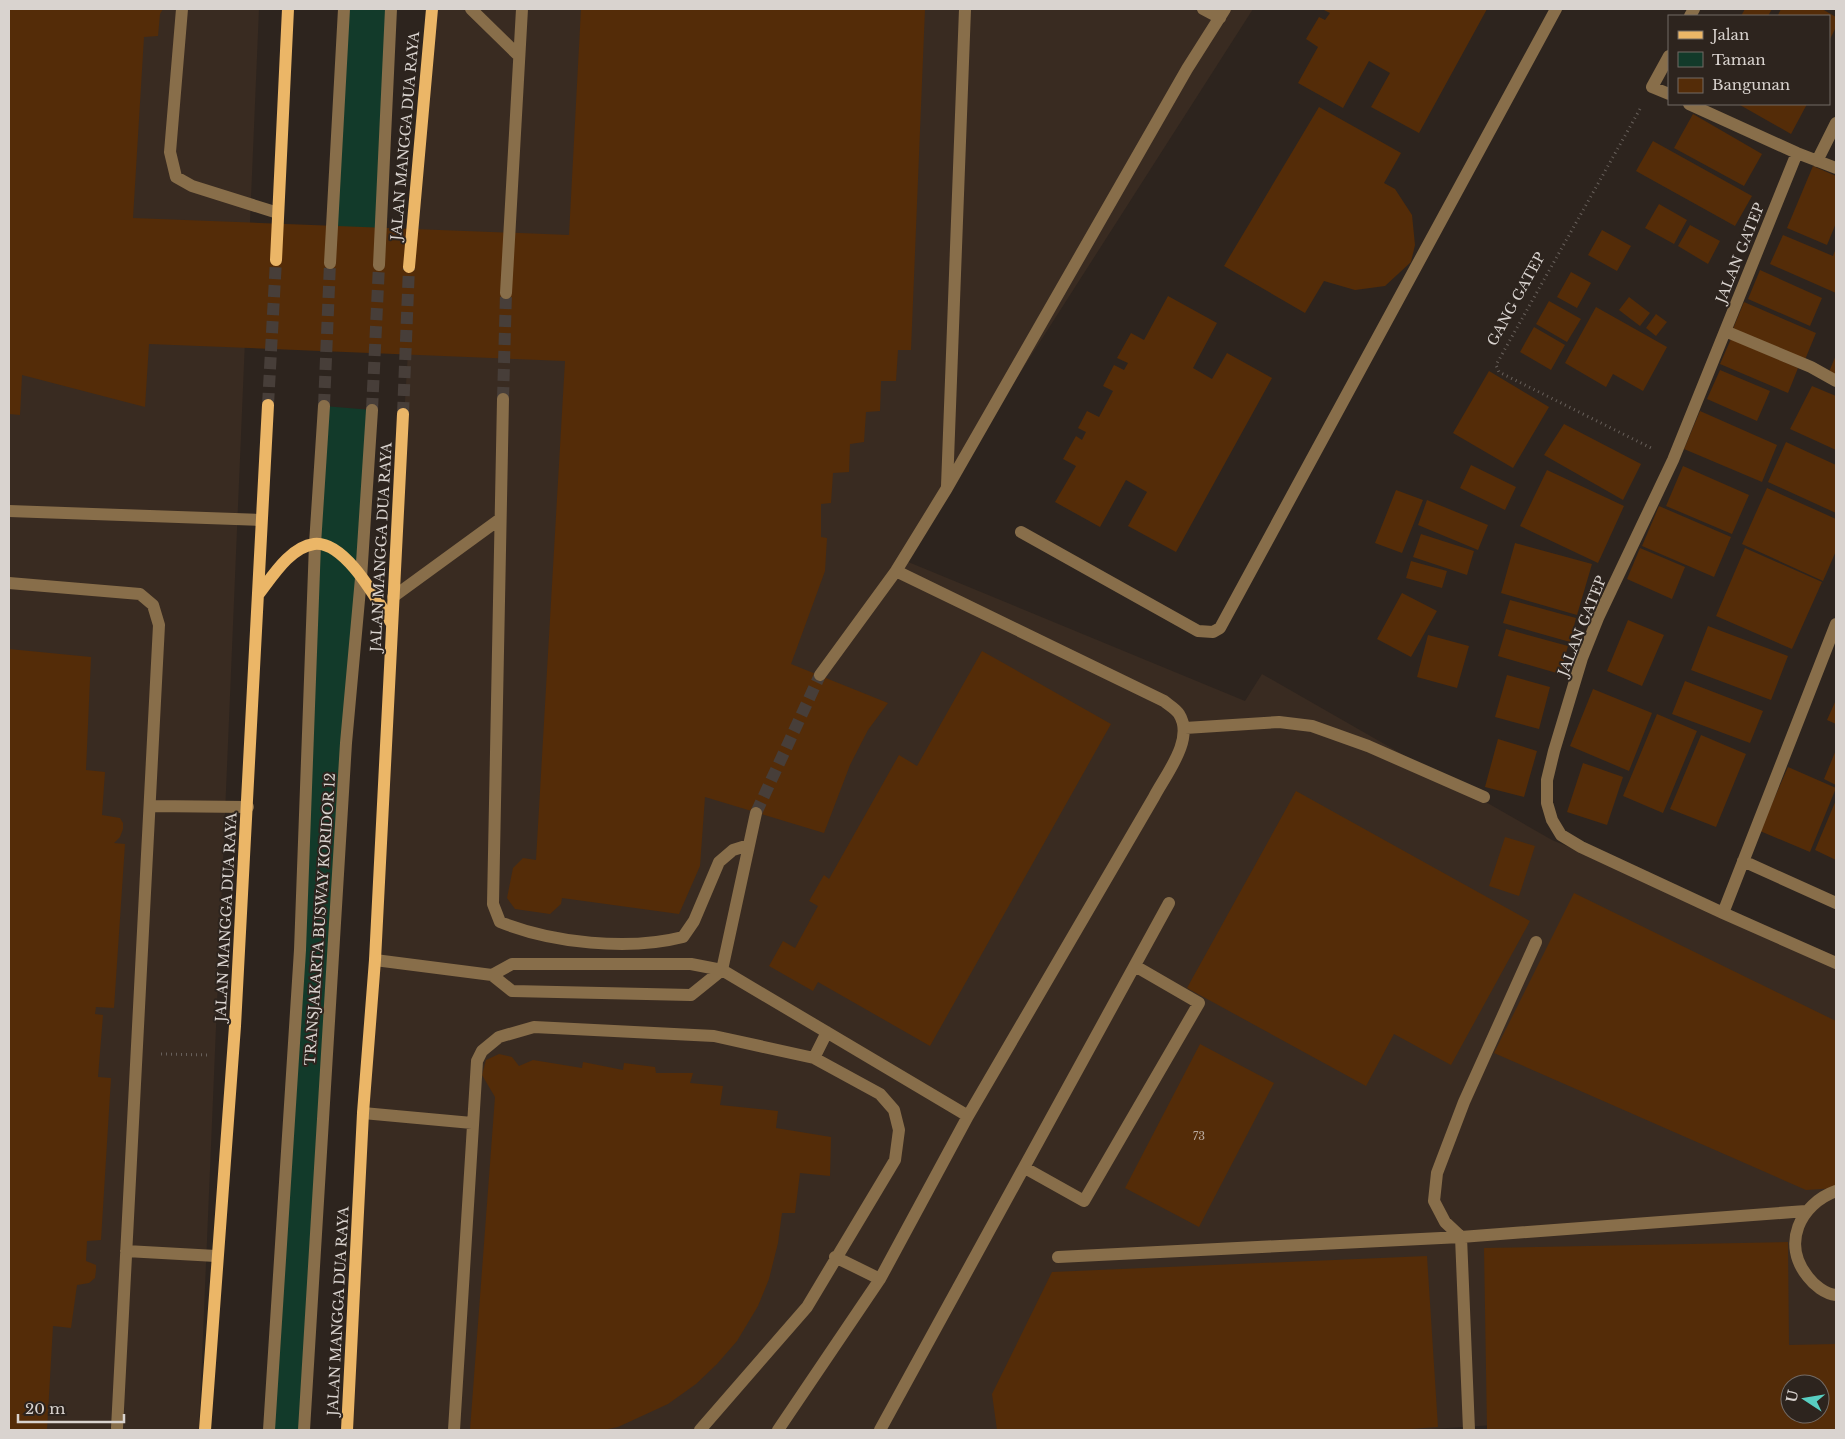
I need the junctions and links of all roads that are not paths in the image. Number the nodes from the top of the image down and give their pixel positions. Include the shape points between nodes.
1 (182, 9) edge
2 (288, 9) edge
3 (344, 9) edge
4 (391, 9) edge
5 (432, 9) edge
6 (471, 9) edge
7 (522, 9) edge
8 (965, 9) edge
9 (1202, 9) edge
10 (1556, 9) edge
11 (1223, 13) edge
12 (519, 56) junction
13 (1668, 58) edge
14 (1668, 94) edge
15 (1691, 105) edge
16 (1836, 123) edge
17 (1797, 153) junction
18 (1817, 161) junction
19 (1836, 168) edge
20 (278, 213) junction
21 (276, 260) tunnel mouth
22 (330, 263) tunnel mouth
23 (379, 264) tunnel mouth
24 (409, 267) tunnel mouth
25 (506, 293) tunnel mouth
26 (1725, 331) junction
27 (1836, 381) edge
28 (503, 398) tunnel mouth
29 (268, 406) tunnel mouth
30 (324, 406) tunnel mouth
31 (372, 410) tunnel mouth
32 (403, 414) tunnel mouth
33 (947, 488) junction
34 (9, 511) edge
35 (500, 519) junction
36 (261, 520) junction
37 (1021, 532) dead end
38 (314, 544) junction
39 (896, 571) junction
40 (361, 578) junction
41 (9, 583) edge
42 (258, 595) junction
43 (393, 597) junction
44 (392, 624) junction
45 (1836, 624) edge
46 (820, 675) tunnel mouth
47 (1185, 728) junction
48 (1484, 797) dead end
49 (150, 806) junction
50 (248, 807) junction
51 (756, 813) tunnel mouth
52 (749, 845) junction
53 (1743, 861) junction
54 (1169, 903) dead end
55 (1836, 903) edge
56 (1722, 913) junction
57 (1536, 942) dead end
58 (375, 960) junction
59 (1836, 963) edge
60 (1135, 966) junction
61 (722, 970) junction
62 (492, 975) junction
63 (827, 1032) junction
64 (814, 1058) junction
65 (363, 1113) junction
66 (968, 1116) junction
67 (472, 1123) junction
68 (1025, 1168) junction
69 (1836, 1191) edge
70 (1806, 1211) junction
71 (1461, 1237) junction
72 (126, 1251) junction
73 (216, 1256) junction
74 (835, 1257) junction
75 (1058, 1257) dead end
76 (880, 1279) junction
77 (1836, 1295) edge
78 (117, 1428) dead end
79 (205, 1430) edge
80 (269, 1430) edge
81 (304, 1430) edge
82 (347, 1430) edge
83 (454, 1430) edge
84 (700, 1430) edge
85 (778, 1430) edge
86 (880, 1430) edge
87 (1469, 1430) edge

1 - 20 street via 170,152 176,177 192,186
2 - 20 main road
3 - 22 street
4 - 23 street
5 - 24 main road, JALAN MANGGA DUA RAYA
6 - 12 street
7 - 12 street
8 - 33 street
9 - 11 street
10 - 37 street via 1220,628 1213,632 1198,631
11 - 33 street via 1187,68
12 - 25 street
13 - 14 street via 1652,87
15 - 17 street
16 - 18 street
17 - 18 street
17 - 26 street, JALAN GATEP
18 - 19 street
20 - 21 main road
26 - 27 street
26 - 56 street, JALAN GATEP via 1673,460 1582,658 1547,780 1547,803 1561,835
28 - 35 street
29 - 36 main road, JALAN MANGGA DUA RAYA
30 - 38 street
31 - 40 street, TRANSJAKARTA BUSWAY KORIDOR 12
32 - 43 main road, JALAN MANGGA DUA RAYA
33 - 39 street
34 - 36 street
35 - 43 street
35 - 52 street via 492,904 500,922 566,939 619,944 662,942 683,937 694,921 719,862 733,850
36 - 42 main road, JALAN MANGGA DUA RAYA
38 - 40 main road via 343,555
38 - 42 main road via 284,562
38 - 80 street via 300,950
39 - 46 street
39 - 47 street via 1164,701 1178,713
40 - 44 main road
40 - 81 street, TRANSJAKARTA BUSWAY KORIDOR 12 via 344,782
41 - 49 street via 140,594 154,605 159,625
42 - 50 main road, JALAN MANGGA DUA RAYA
43 - 44 main road, JALAN MANGGA DUA RAYA
44 - 58 main road, JALAN MANGGA DUA RAYA
45 - 53 street
47 - 48 street via 1279,722 1312,726 1368,746
47 - 66 street via 1181,746 1154,796
49 - 50 street
49 - 72 street
50 - 73 main road, JALAN MANGGA DUA RAYA via 227,1149
51 - 52 street
52 - 61 street
53 - 55 street
53 - 56 street
54 - 60 street
56 - 59 street, JALAN GATEP
57 - 71 street via 1464,1102 1437,1173 1434,1200 1445,1222
58 - 62 street
58 - 65 main road, JALAN MANGGA DUA RAYA
60 - 68 street
60 - 68 street via 1199,1003 1084,1201
61 - 62 street via 691,964 512,964
61 - 62 street via 691,995 512,991
61 - 63 street
63 - 64 street
63 - 66 street
64 - 67 street via 714,1036 534,1027 499,1037 482,1051 477,1061
64 - 74 street via 880,1094 894,1110 899,1130 895,1160
65 - 67 street
65 - 82 main road, JALAN MANGGA DUA RAYA
66 - 76 street
67 - 83 street
68 - 86 street
69 - 70 street via 1818,1198
70 - 71 street
70 - 77 street via 1796,1229 1795,1250 1801,1269 1813,1284
71 - 75 street
71 - 87 street
72 - 73 street
72 - 78 street
73 - 79 main road, JALAN MANGGA DUA RAYA
74 - 76 street
74 - 84 street via 807,1307
76 - 85 street

